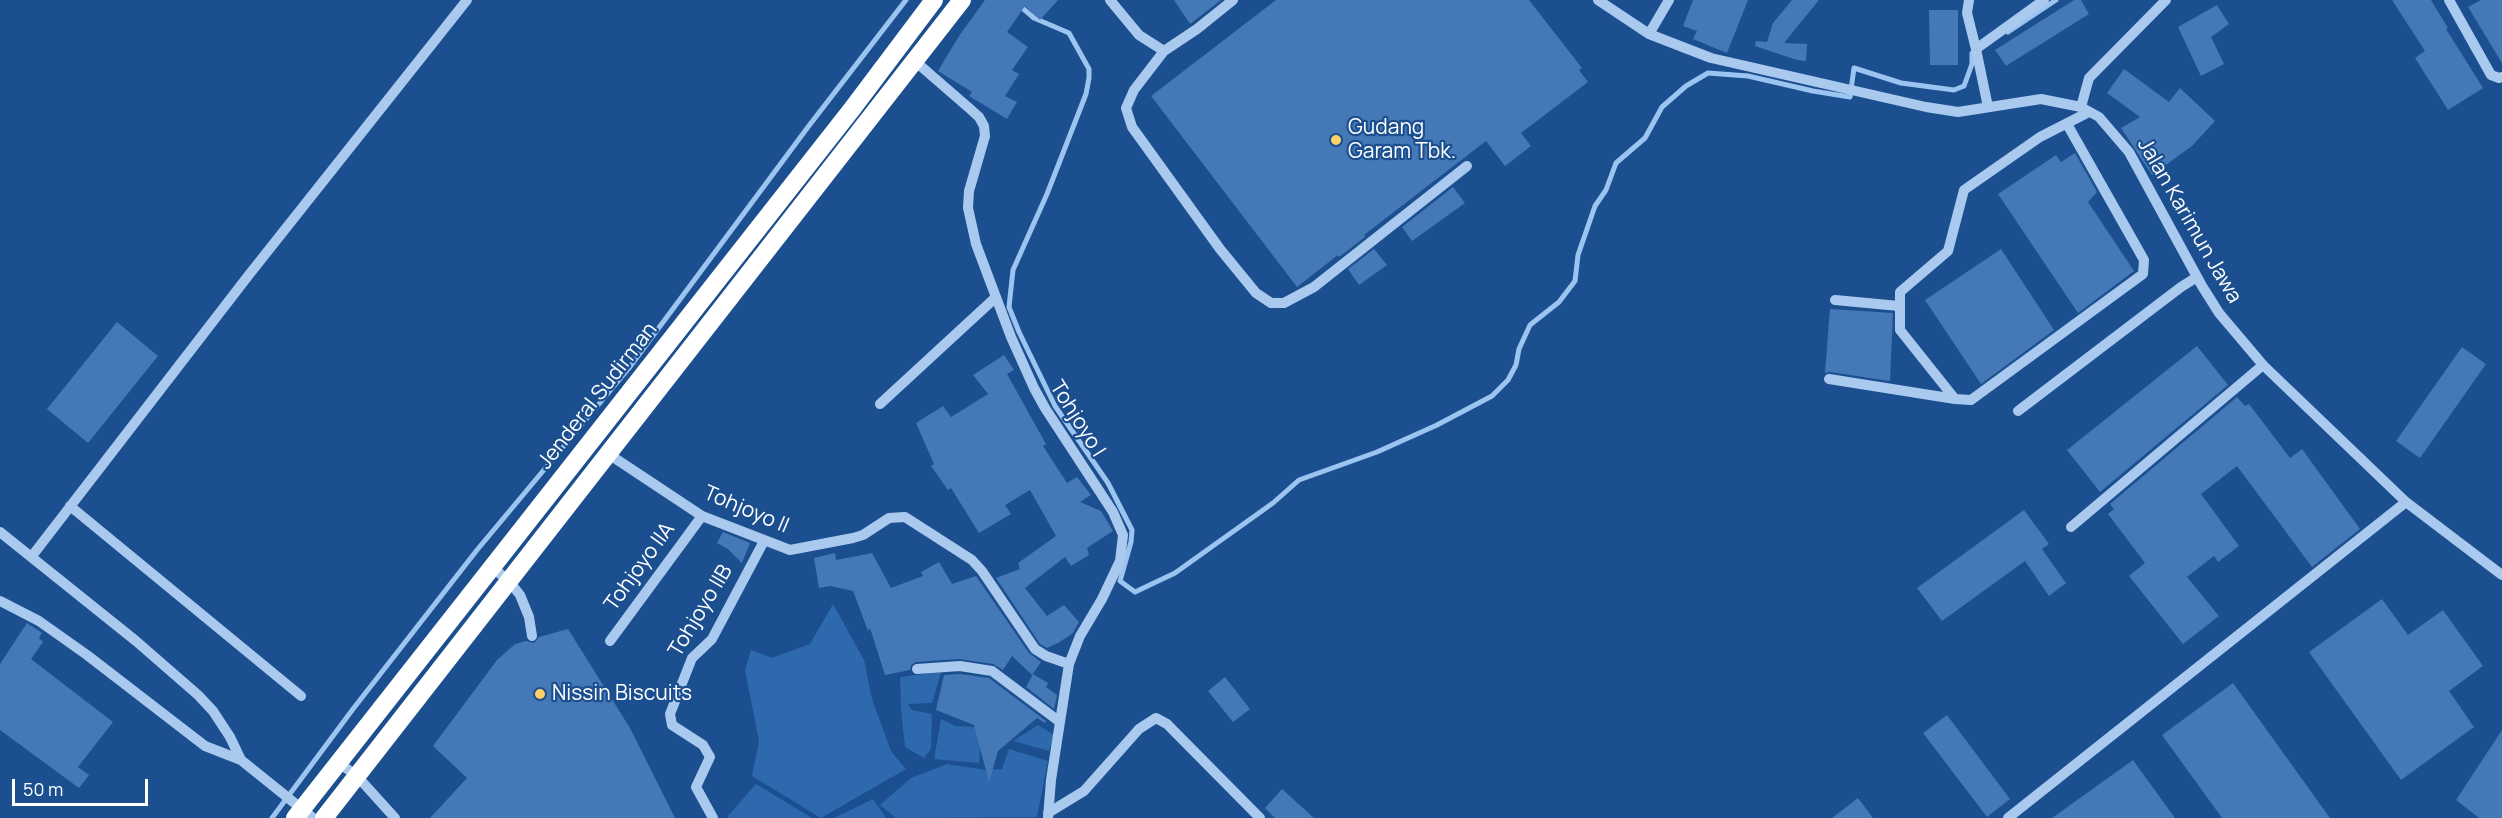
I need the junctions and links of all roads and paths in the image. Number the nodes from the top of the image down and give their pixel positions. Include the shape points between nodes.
1 (467, 0) edge
2 (934, 0) edge
3 (963, 0) edge
4 (1110, 0) edge
5 (1233, 0) edge
6 (1598, 0) edge
7 (1669, 0) edge
8 (1969, 0) edge
9 (2044, 0) edge
10 (2166, 0) edge
11 (2449, 0) edge
12 (921, 16) junction
13 (940, 30) junction
14 (1649, 34) junction
15 (1976, 49) junction
16 (1164, 51) junction
17 (916, 62) junction
18 (2502, 77) edge
19 (1988, 107) junction
20 (2085, 110) junction
21 (2067, 124) junction
22 (1467, 166) dead end
23 (2197, 277) junction
24 (995, 298) junction
25 (1835, 300) dead end
26 (1899, 306) junction
27 (690, 315) junction
28 (708, 328) junction
29 (2263, 365) junction
30 (1829, 379) dead end
31 (1955, 399) junction
32 (880, 404) dead end
33 (2018, 411) dead end
34 (607, 453) junction
35 (2406, 502) junction
36 (69, 506) junction
37 (702, 516) junction
38 (2071, 527) dead end
39 (0, 532) edge
40 (764, 541) junction
41 (32, 556) junction
42 (493, 568) junction
43 (2502, 575) edge
44 (509, 581) junction
45 (0, 601) edge
46 (532, 636) dead end
47 (610, 641) dead end
48 (1069, 664) junction
49 (917, 669) dead end
50 (301, 696) dead end
51 (1060, 722) junction
52 (241, 760) junction
53 (339, 763) junction
54 (357, 776) junction
55 (304, 815) edge
56 (1048, 815) edge
57 (393, 817) edge
58 (324, 818) edge
59 (713, 818) edge
60 (1260, 818) edge
61 (2008, 818) edge

1 - 36 street
2 - 12 highway, Jenderal Sudirman
3 - 13 highway, Jenderal Sudirman
4 - 16 street via 1138,34
5 - 16 street
6 - 14 street, Jalan Karimun Jawa
7 - 14 street
8 - 15 street via 1967,13
9 - 15 street
10 - 20 street via 2089,78
11 - 18 street via 2490,75
12 - 13 highway
12 - 27 highway, Jenderal Sudirman
13 - 17 highway, Jenderal Sudirman
14 - 19 street, Jalan Karimun Jawa via 1711,58 1896,101 1958,112
15 - 19 street
16 - 22 street via 1134,90 1126,108 1132,127 1220,249 1256,293 1271,303 1284,303 1314,287
17 - 24 street, Tohjoyo I via 979,117 984,126 968,208
17 - 28 highway, Jenderal Sudirman
19 - 20 street, Jalan Karimun Jawa via 2041,99
20 - 21 street
20 - 23 street, Jalan Karimun Jawa via 2099,117 2128,152
21 - 26 street via 2040,137 1964,190 1948,251 1900,292
21 - 31 street via 2145,260 2143,274 1971,400
23 - 29 street, Jalan Karimun Jawa via 2219,313
23 - 33 street
24 - 32 street
24 - 48 street, Tohjoyo I via 1045,408 1113,512 1123,535 1120,561
25 - 26 street
26 - 31 street via 1900,330
27 - 28 highway
27 - 42 highway, Jenderal Sudirman
28 - 34 highway, Jenderal Sudirman
29 - 35 street, Jalan Karimun Jawa
29 - 38 street
30 - 31 street
34 - 37 street, Tohjoyo II
34 - 44 highway, Jenderal Sudirman
35 - 43 street, Jalan Karimun Jawa
35 - 61 street
36 - 41 street
36 - 50 street
37 - 40 street, Tohjoyo II
37 - 47 street, Tohjoyo IIA
39 - 41 street
40 - 48 street, Tohjoyo II via 790,550 803,549 863,535 889,518 905,517 972,560 1035,649
40 - 59 street, Tohjoyo IIB via 712,639 692,658 670,714 672,725 703,745 710,757 696,787
41 - 52 street via 198,695 213,711
42 - 44 street
42 - 53 highway, Jenderal Sudirman
44 - 46 street via 524,602
44 - 54 highway, Jenderal Sudirman
45 - 52 street via 39,621 205,746
48 - 51 street, Tohjoyo I
49 - 51 street via 960,666 992,671
51 - 56 street, Tohjoyo I
52 - 55 street
53 - 54 street
53 - 55 highway, Jenderal Sudirman
54 - 57 street
54 - 58 highway, Jenderal Sudirman
56 - 60 street via 1090,785 1139,729 1156,718 1167,724

